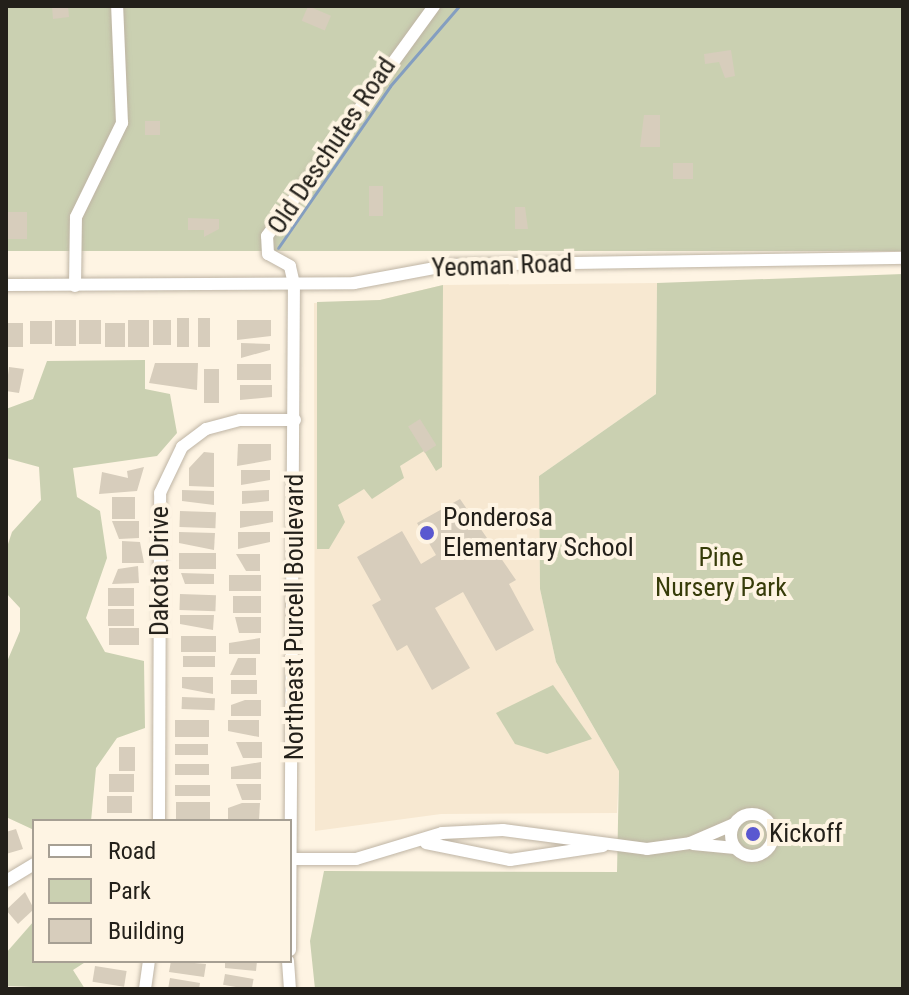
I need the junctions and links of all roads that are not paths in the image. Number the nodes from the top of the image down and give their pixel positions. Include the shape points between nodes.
1 (117, 6) edge
2 (434, 6) edge
3 (903, 258) edge
4 (294, 284) junction
5 (6, 285) edge
6 (75, 286) junction
7 (295, 420) junction
8 (159, 819) edge
9 (732, 825) junction
10 (426, 843) junction
11 (690, 843) junction
12 (604, 846) junction
13 (735, 848) junction
14 (293, 859) edge
15 (32, 865) edge
16 (6, 881) edge
17 (292, 889) edge
18 (149, 963) edge
19 (288, 963) edge
20 (145, 989) edge
21 (290, 989) edge

1 - 6 street via 122,123 76,217
2 - 4 street, Old Deschutes Road via 327,145 267,236 268,254 290,266
3 - 4 street, Yeoman Road via 470,264 354,283
4 - 6 street, Yeoman Road
4 - 7 street, Northeast Purcell Boulevard
5 - 6 street, Yeoman Road
7 - 8 street, Dakota Drive via 240,420 206,429 182,447 160,493
7 - 14 street, Northeast Purcell Boulevard
9 - 11 street
9 - 13 street
9 - 13 street via 757,815 773,834 762,854
10 - 12 street via 510,860
10 - 12 street via 442,833 503,830
10 - 14 street via 356,859
11 - 12 street
11 - 13 street
14 - 17 street, Northeast Purcell Boulevard
15 - 16 street
18 - 20 street
19 - 21 street

